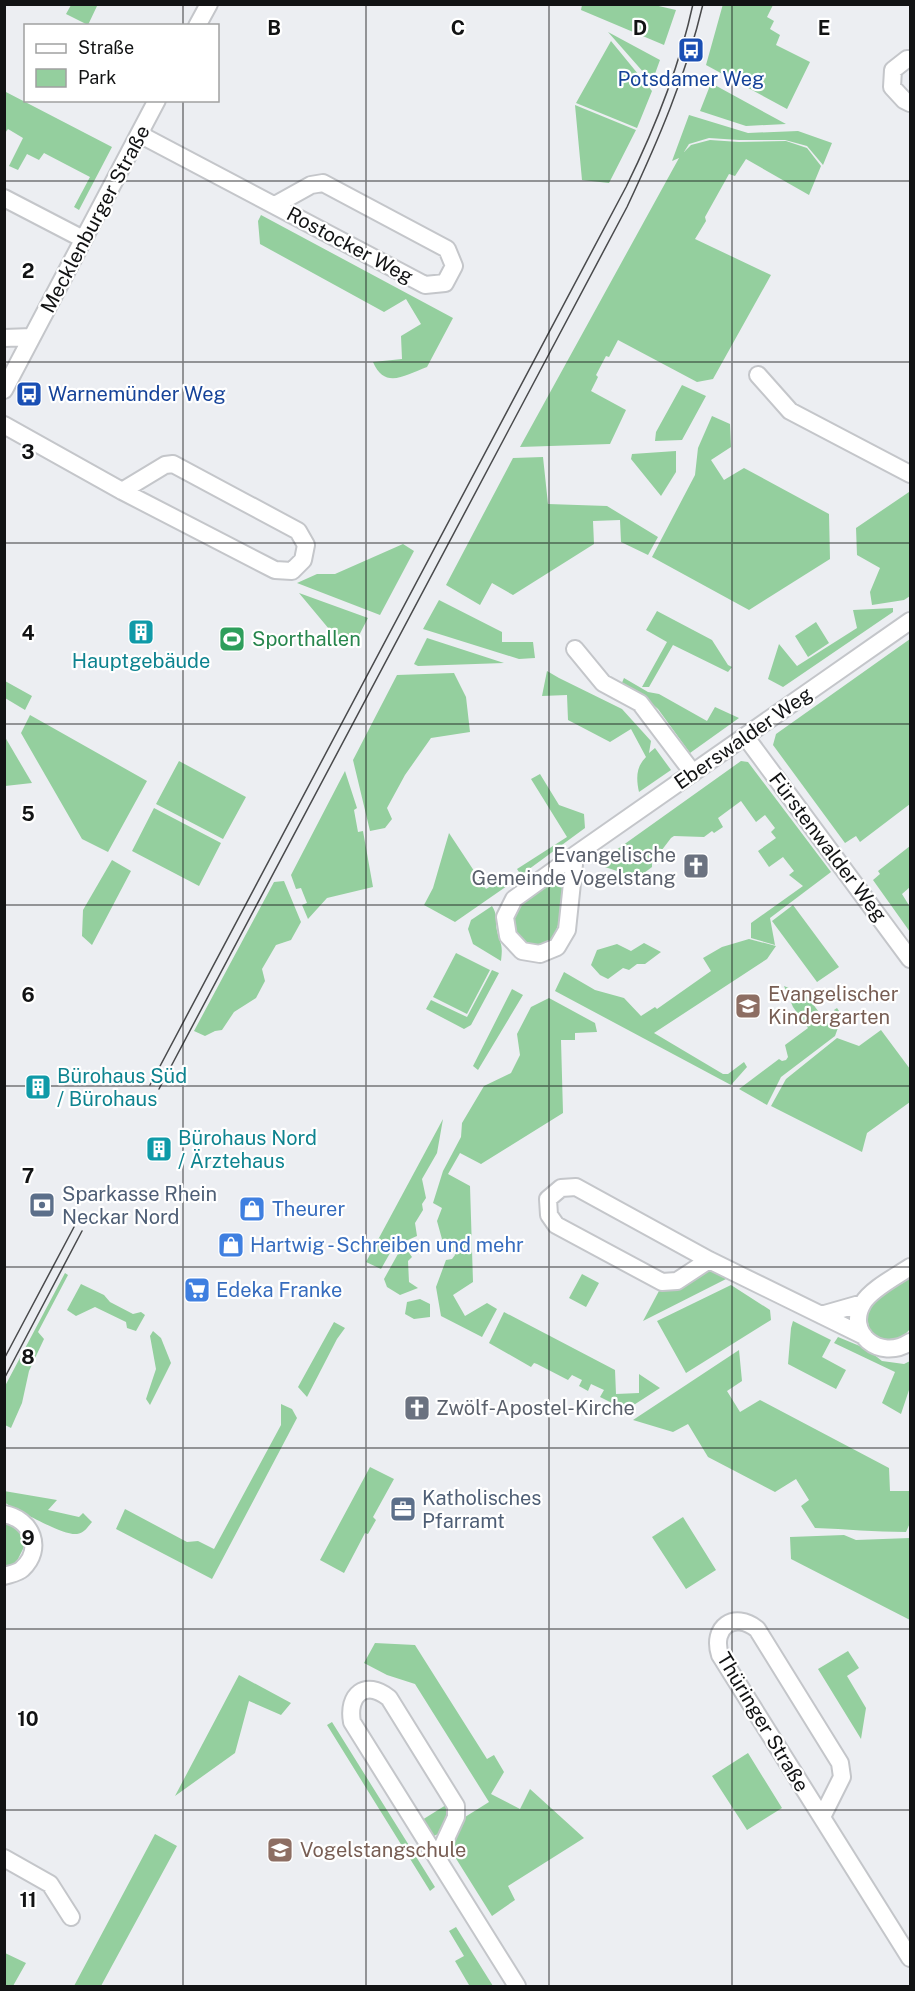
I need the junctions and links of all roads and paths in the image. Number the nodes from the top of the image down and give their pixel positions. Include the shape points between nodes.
1 (209, 4) edge
2 (198, 24) edge
3 (910, 59) edge
4 (157, 102) edge
5 (910, 103) edge
6 (139, 134) junction
7 (4, 198) edge
8 (275, 205) junction
9 (83, 239) junction
10 (32, 337) junction
11 (4, 338) edge
12 (758, 375) dead end
13 (4, 390) edge
14 (4, 425) edge
15 (910, 474) edge
16 (122, 490) junction
17 (910, 621) edge
18 (575, 649) dead end
19 (745, 736) junction
20 (693, 773) junction
21 (575, 855) junction
22 (910, 959) edge
23 (709, 1260) junction
24 (910, 1267) edge
25 (862, 1303) junction
26 (821, 1315) junction
27 (864, 1336) junction
28 (910, 1342) edge
29 (4, 1514) edge
30 (4, 1576) edge
31 (822, 1817) junction
32 (4, 1858) edge
33 (437, 1858) junction
34 (71, 1917) dead end
35 (910, 1958) edge
36 (517, 1986) edge

1 - 2 street
3 - 5 street via 893,70 892,87
4 - 6 street, Mecklenburger Straße
6 - 8 street, Rostocker Weg
6 - 9 street, Mecklenburger Straße
7 - 9 street
8 - 8 street, Rostocker Weg via 425,285 445,283 454,266 447,249 323,183 311,185
9 - 10 street, Mecklenburger Straße
10 - 11 street
10 - 13 street, Mecklenburger Straße
12 - 15 street via 790,411
14 - 16 street
16 - 16 street via 275,570 292,571 303,560 306,545 298,531 172,464
17 - 19 street, Eberswalder Weg
18 - 20 street via 603,683 640,703
19 - 20 street, Eberswalder Weg
19 - 22 street, Fürstenwalder Weg
20 - 21 street, Eberswalder Weg
21 - 21 street, Eberswalder Weg via 514,899 505,917 508,936 522,951 540,954 557,947 567,930
23 - 23 street via 576,1187 561,1188 548,1199 549,1215 556,1225 662,1282 676,1281
23 - 26 street
24 - 25 street
25 - 26 street
25 - 27 street via 859,1324
26 - 27 street
27 - 28 street via 874,1346 886,1350
29 - 30 street via 23,1521 34,1544 21,1571
31 - 31 street, Thüringer Straße via 842,1777 840,1763 757,1629 739,1620 729,1623 719,1632 716,1644 720,1654
31 - 35 street, Thüringer Straße
32 - 34 street via 50,1884
33 - 33 street via 456,1817 456,1806 389,1698 381,1691 362,1691 349,1709 352,1722
33 - 36 street

